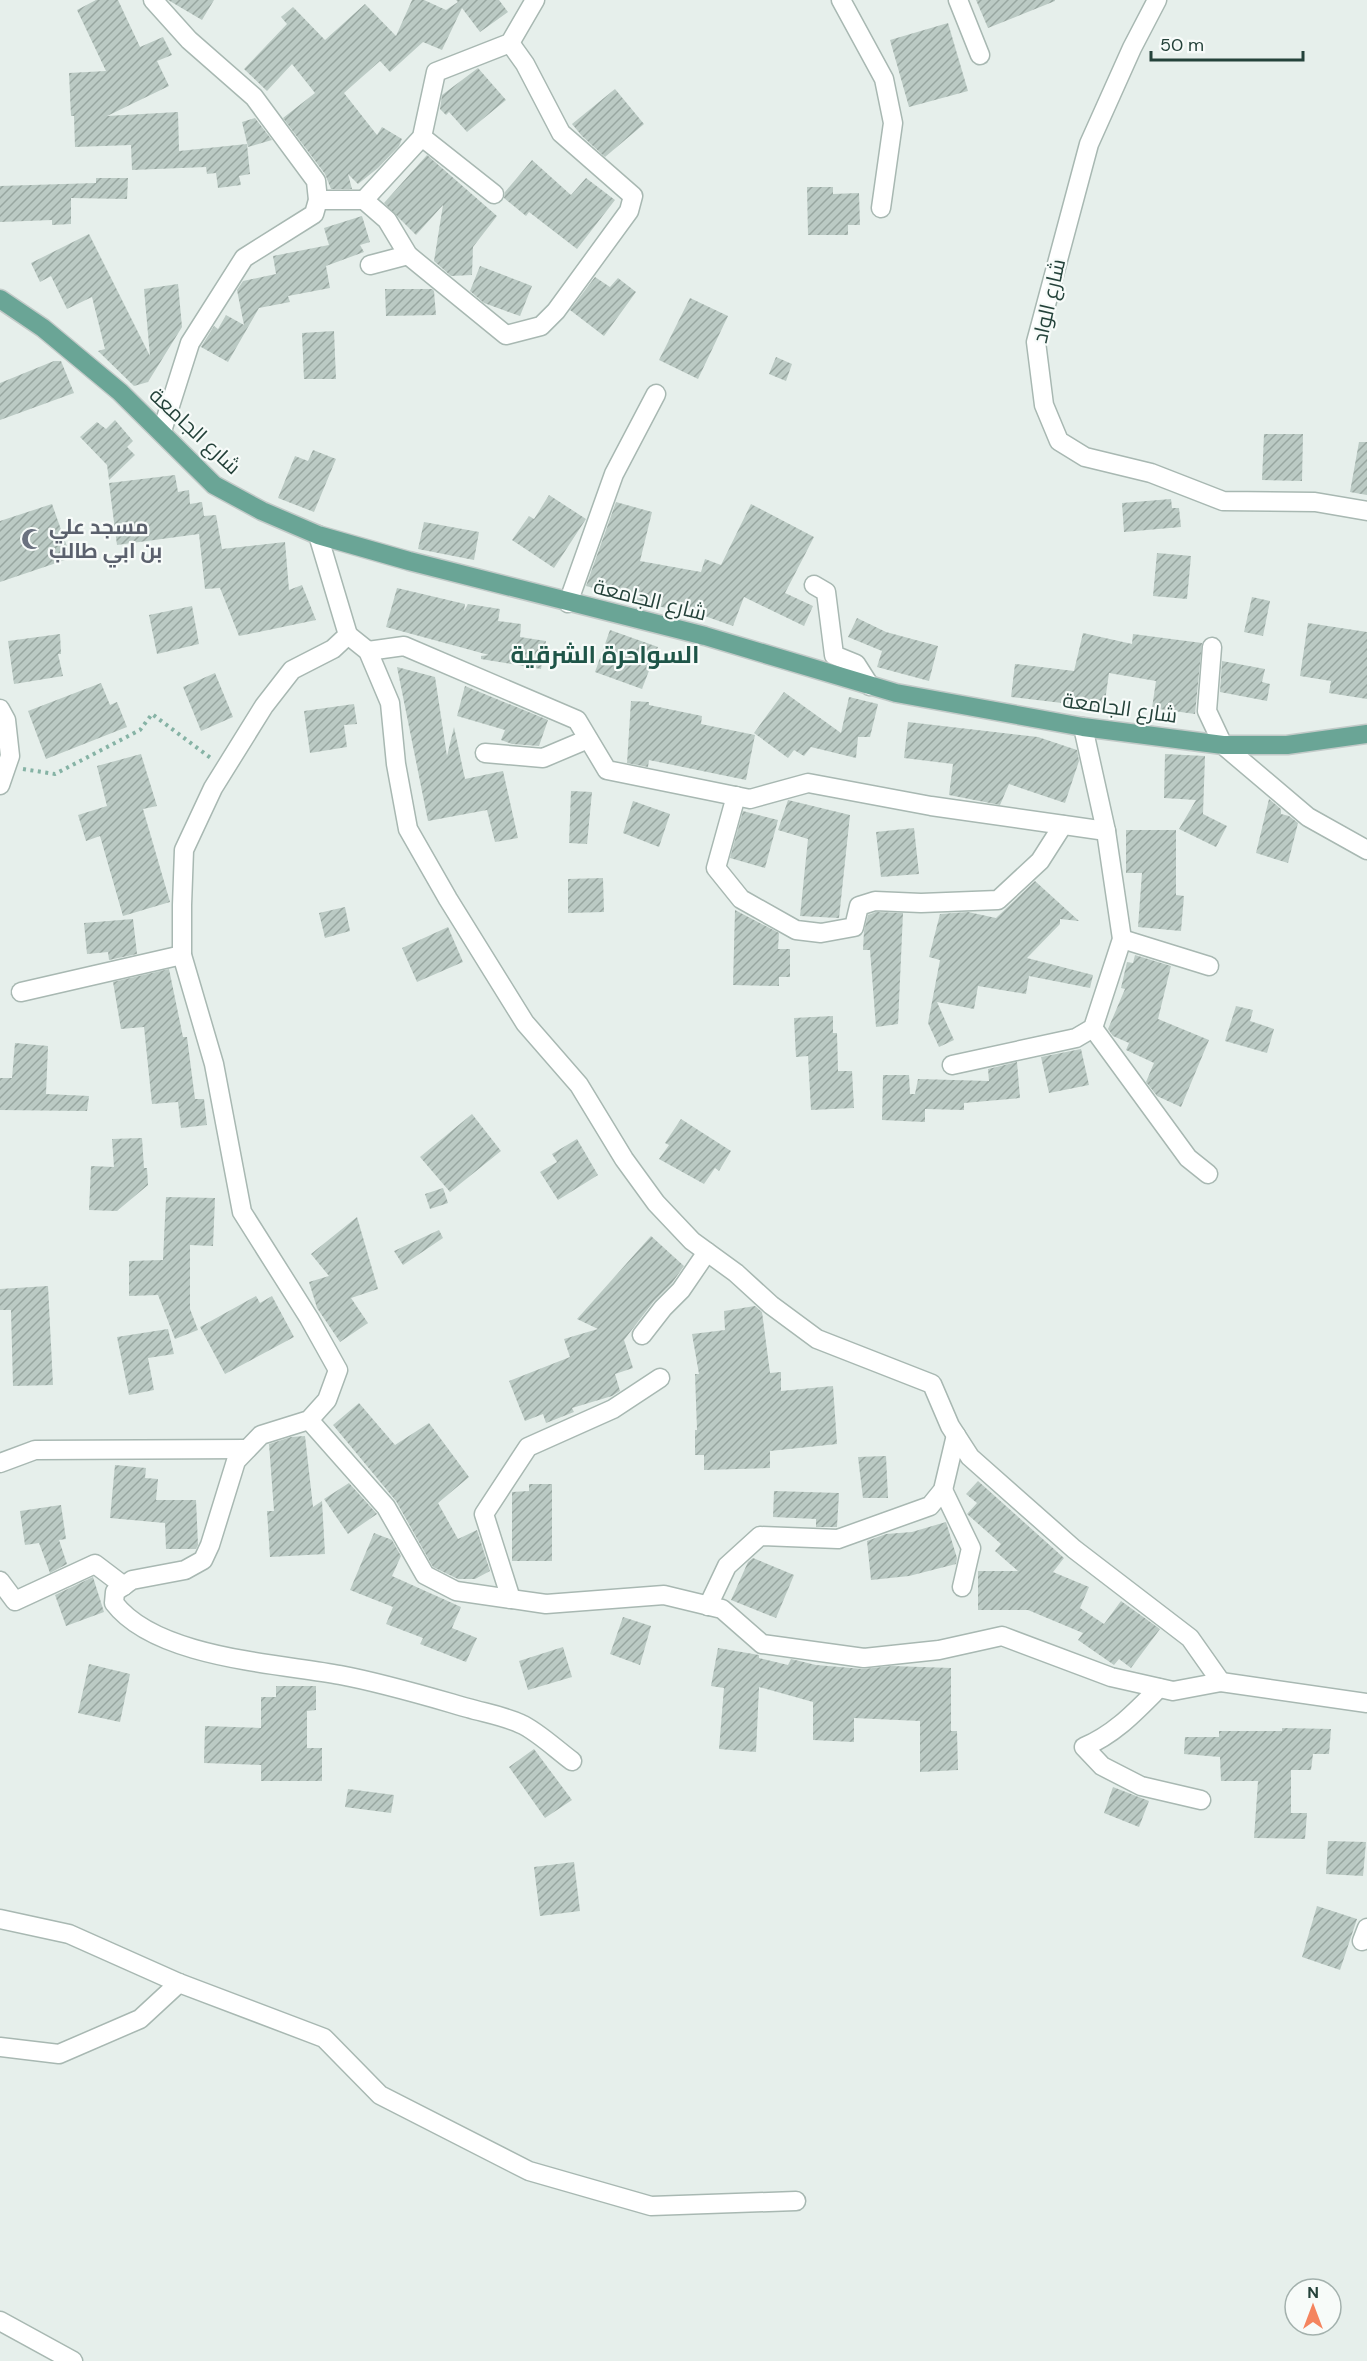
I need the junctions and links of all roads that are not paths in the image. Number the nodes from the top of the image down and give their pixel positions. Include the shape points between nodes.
1 (153, 0) edge
2 (841, 0) edge
3 (958, 0) edge
4 (1157, 0) edge
5 (532, 1) edge
6 (510, 43) junction
7 (980, 55) dead end
8 (422, 137) junction
9 (494, 194) dead end
10 (318, 200) junction
11 (364, 200) junction
12 (881, 208) dead end
13 (408, 255) junction
14 (370, 265) dead end
15 (0, 299) edge
16 (656, 394) dead end
17 (162, 431) junction
18 (1367, 510) edge
19 (318, 535) junction
20 (813, 585) dead end
21 (568, 603) junction
22 (348, 635) junction
23 (1212, 647) dead end
24 (368, 651) junction
25 (870, 686) junction
26 (0, 709) edge
27 (1083, 727) junction
28 (1367, 734) edge
29 (588, 739) junction
30 (1223, 745) junction
31 (485, 753) dead end
32 (0, 785) edge
33 (736, 796) junction
34 (1063, 825) junction
35 (1106, 831) junction
36 (1367, 849) edge
37 (1122, 939) junction
38 (182, 955) junction
39 (1209, 966) dead end
40 (21, 992) dead end
41 (1093, 1029) junction
42 (952, 1065) dead end
43 (1208, 1174) dead end
44 (707, 1252) junction
45 (642, 1335) dead end
46 (660, 1378) dead end
47 (309, 1420) junction
48 (956, 1435) junction
49 (247, 1449) junction
50 (0, 1463) edge
51 (943, 1490) junction
52 (0, 1581) edge
53 (124, 1586) junction
54 (962, 1587) dead end
55 (511, 1599) junction
56 (708, 1606) junction
57 (1221, 1682) junction
58 (1159, 1688) junction
59 (1367, 1703) edge
60 (572, 1761) dead end
61 (1201, 1800) dead end
62 (0, 1919) edge
63 (179, 1983) junction
64 (0, 2047) edge
65 (796, 2201) dead end
66 (0, 2322) edge
67 (73, 2361) edge

1 - 10 street via 189,40 254,97 316,181
2 - 12 street via 884,80 893,123
3 - 7 street
4 - 18 street, شارع الواد via 1089,144 1036,342 1044,405 1059,441 1085,457 1151,473 1223,501 1315,502
5 - 6 street
6 - 8 street via 436,72
6 - 13 street via 561,133 633,196 629,211 556,311 541,326 506,335
8 - 9 street
8 - 11 street
10 - 11 street
10 - 17 street via 314,214 244,258 190,343
11 - 13 street via 387,220
13 - 14 street
15 - 17 main road, شارع الجامعة via 43,328
16 - 21 street via 614,474
17 - 19 main road, شارع الجامعة via 214,485
19 - 21 main road, شارع الجامعة
19 - 22 street
20 - 25 street via 826,592 834,654 856,664
21 - 25 main road, شارع الجامعة via 705,636
22 - 24 street
22 - 38 street via 333,650 292,670 264,706 213,788 184,850
23 - 30 street via 1207,711
24 - 29 street via 404,646 577,720
24 - 44 street via 390,703 408,830 525,1023 579,1085 656,1203
25 - 27 main road, شارع الجامعة
26 - 32 street via 6,720 10,756
27 - 30 main road, شارع الجامعة
27 - 35 street
28 - 30 main road, شارع الجامعة via 1287,745
29 - 31 street via 543,758
29 - 33 street via 607,770
30 - 36 street via 1308,817
33 - 34 street via 750,799 808,783
33 - 34 street via 716,868 741,899 796,930 821,933 854,927 859,906 875,901 998,900 1040,861
34 - 35 street
35 - 37 street
37 - 39 street
37 - 41 street
38 - 40 street
38 - 47 street via 214,1064 242,1212 338,1370 327,1400
41 - 42 street via 1076,1038
41 - 43 street via 1188,1158
44 - 45 street
44 - 48 street via 817,1339 932,1384
46 - 55 street via 613,1409 528,1447 484,1514
47 - 49 street via 261,1435
47 - 55 street via 386,1506 425,1575 456,1591
48 - 51 street
48 - 57 street via 970,1457 1074,1549 1190,1638
49 - 50 street via 34,1450
49 - 53 street via 236,1461 203,1560 186,1570 132,1580
51 - 54 street via 971,1548
51 - 56 street via 930,1506 838,1539 760,1536 727,1566
52 - 53 street via 15,1601 95,1564
53 - 60 street via 115,1592 114,1603 124,1616 173,1641 218,1655 342,1675 522,1724
55 - 56 street via 546,1604 664,1595
56 - 58 street via 722,1609 762,1644 864,1658 939,1650 1002,1636 1111,1677
57 - 58 street via 1173,1691
57 - 59 street
58 - 61 street via 1102,1740 1084,1747 1102,1766 1141,1786
62 - 63 street via 69,1934
63 - 64 street via 140,2019 59,2054
63 - 65 street via 324,2038 380,2095 529,2171 651,2206
66 - 67 street

